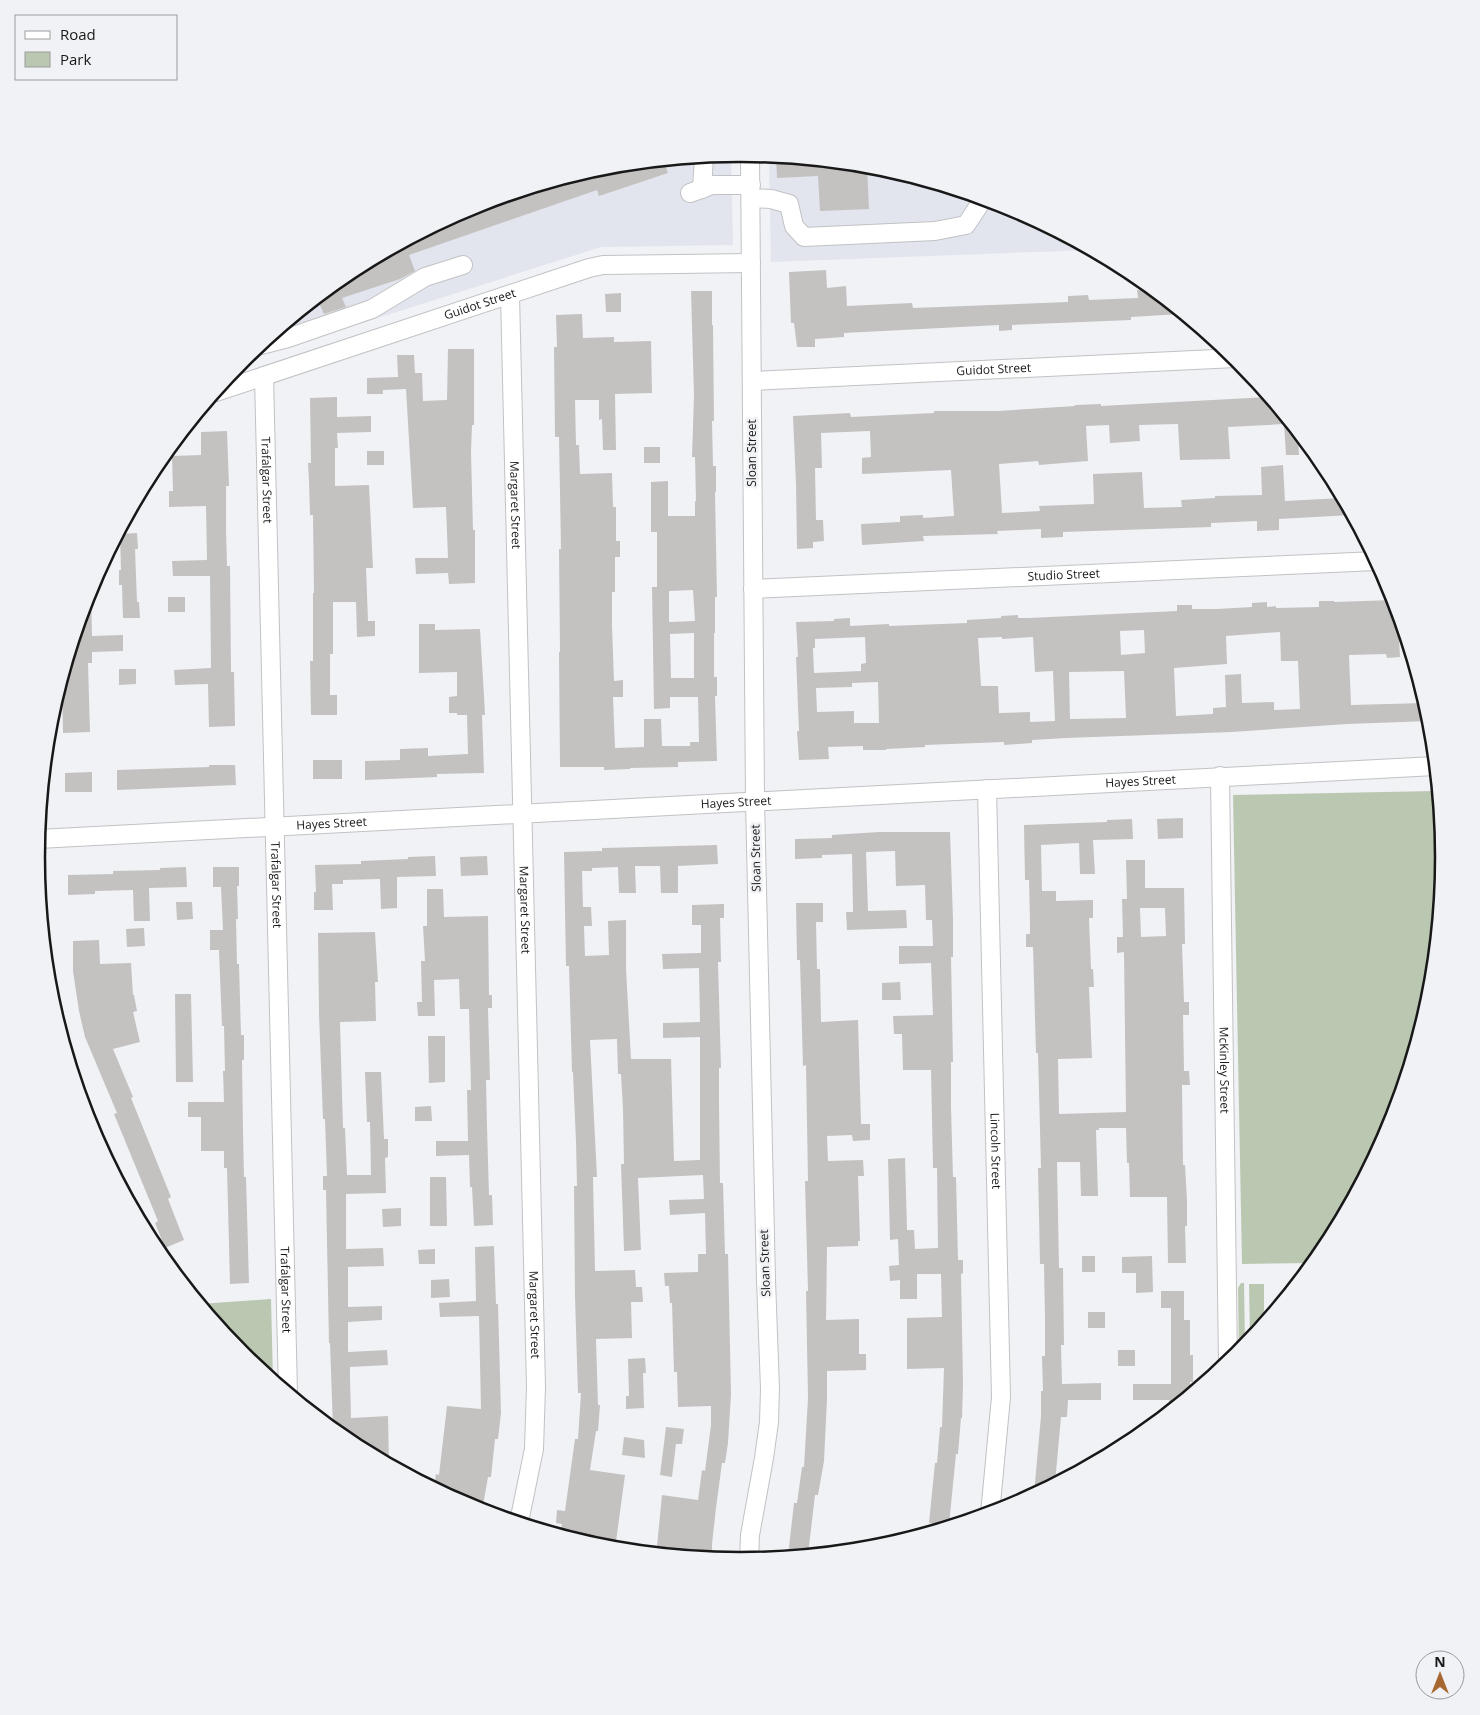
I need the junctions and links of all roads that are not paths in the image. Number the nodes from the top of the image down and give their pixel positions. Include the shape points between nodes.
1 (750, 162) edge
2 (702, 164) edge
3 (751, 192) junction
4 (979, 205) edge
5 (751, 263) junction
6 (463, 265) dead end
7 (510, 295) junction
8 (275, 341) edge
9 (1223, 359) edge
10 (264, 376) junction
11 (752, 381) junction
12 (228, 388) edge
13 (1368, 561) edge
14 (753, 589) junction
15 (1429, 766) edge
16 (1220, 776) junction
17 (987, 789) junction
18 (755, 801) junction
19 (523, 814) junction
20 (274, 826) junction
21 (45, 839) edge
22 (1228, 1352) edge
23 (288, 1385) edge
24 (991, 1506) edge
25 (520, 1517) edge
26 (749, 1552) edge

1 - 3 street, Sloan Street
2 - 3 street via 696,191 712,185
3 - 4 street via 789,204 794,226 804,237 935,231 966,225
3 - 5 street, Sloan Street
5 - 7 street, Guidot Street via 603,265
5 - 11 street, Sloan Street
6 - 8 street via 425,277 372,309
7 - 10 street, Guidot Street
7 - 19 street, Margaret Street
9 - 11 street, Guidot Street
10 - 12 street, Guidot Street
10 - 20 street, Trafalgar Street
11 - 14 street, Sloan Street
13 - 14 street, Studio Street
14 - 18 street, Sloan Street
15 - 16 street, Hayes Street
16 - 17 street, Hayes Street
16 - 22 street, McKinley Street
17 - 18 street, Hayes Street
17 - 24 street, Lincoln Street via 1001,1397
18 - 19 street, Hayes Street
18 - 26 street, Sloan Street via 770,1389 769,1422
19 - 20 street, Hayes Street
19 - 25 street, Margaret Street via 536,1387 534,1449
20 - 21 street, Hayes Street
20 - 23 street, Trafalgar Street

